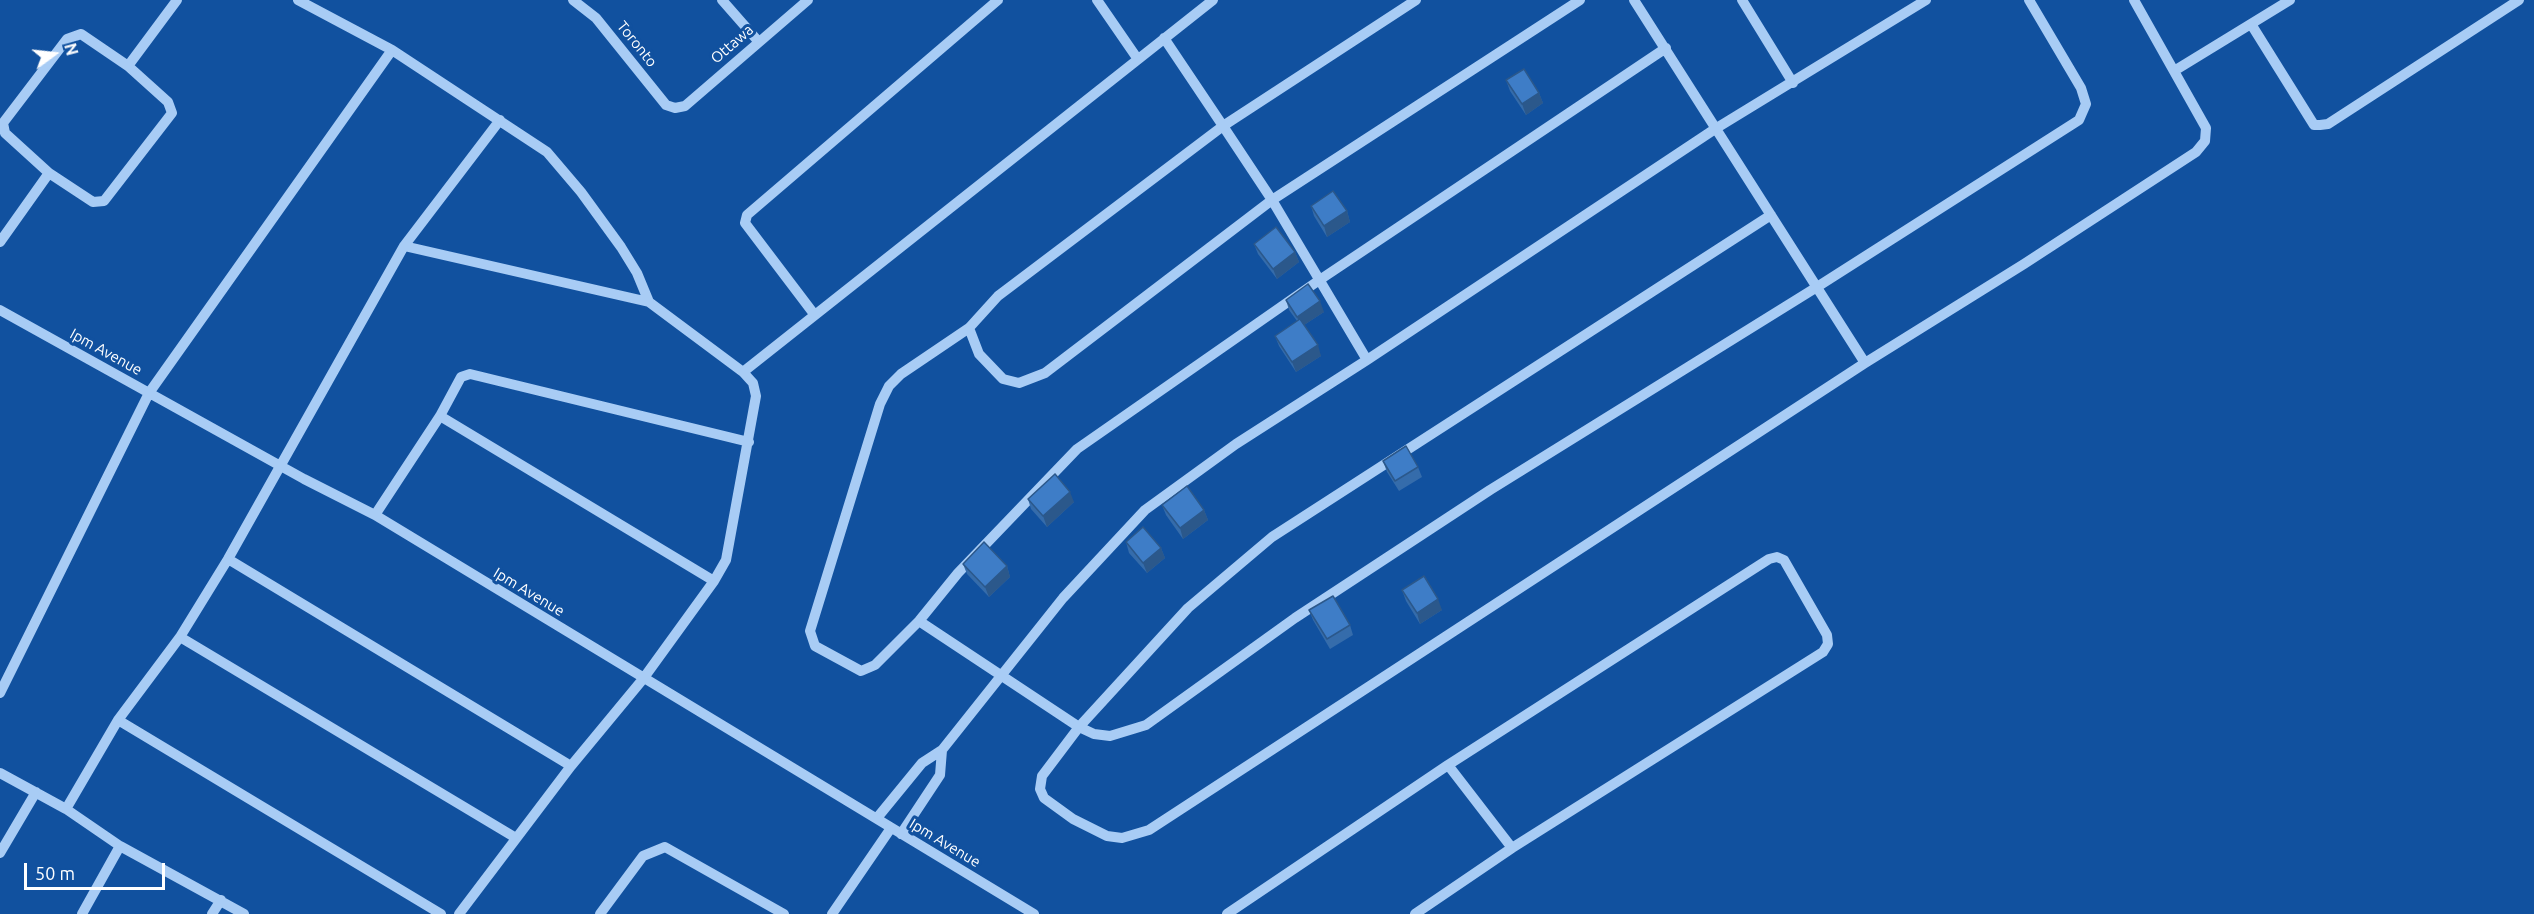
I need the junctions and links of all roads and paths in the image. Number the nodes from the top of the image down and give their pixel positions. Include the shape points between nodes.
1 (177, 0) edge
2 (298, 0) edge
3 (573, 0) edge
4 (722, 0) edge
5 (808, 0) edge
6 (998, 0) edge
7 (1097, 0) edge
8 (1213, 0) edge
9 (1416, 0) edge
10 (1580, 0) edge
11 (1634, 0) edge
12 (1926, 0) edge
13 (2029, 0) edge
14 (2134, 0) edge
15 (2290, 0) edge
16 (2519, 0) edge
17 (1746, 1) edge
18 (2251, 24) junction
19 (1164, 38) junction
20 (758, 41) junction
21 (1666, 48) junction
22 (392, 50) junction
23 (1137, 58) junction
24 (128, 66) junction
25 (2174, 71) junction
26 (1793, 83) junction
27 (675, 108) joint
28 (500, 120) junction
29 (1223, 126) junction
30 (1715, 129) junction
31 (49, 172) junction
32 (1272, 200) junction
33 (1771, 215) junction
34 (0, 242) edge
35 (404, 246) junction
36 (1318, 281) junction
37 (1817, 287) junction
38 (650, 302) junction
39 (0, 310) edge
40 (814, 314) junction
41 (969, 328) junction
42 (1368, 360) junction
43 (1865, 363) junction
44 (743, 372) junction
45 (149, 393) junction
46 (440, 416) junction
47 (749, 442) junction
48 (279, 465) junction
49 (375, 515) junction
50 (228, 559) junction
51 (714, 581) junction
52 (919, 621) junction
53 (180, 637) junction
54 (1000, 675) junction
55 (643, 679) junction
56 (0, 693) edge
57 (118, 720) junction
58 (1079, 727) junction
59 (942, 750) junction
60 (1448, 765) junction
61 (571, 766) junction
62 (0, 773) edge
63 (36, 792) junction
64 (66, 809) junction
65 (877, 818) junction
66 (896, 831) junction
67 (516, 838) junction
68 (120, 846) junction
69 (1512, 848) junction
70 (0, 853) edge
71 (221, 900) junction
72 (82, 914) edge
73 (212, 914) edge
74 (244, 914) edge
75 (441, 914) edge
76 (459, 914) edge
77 (601, 914) edge
78 (784, 914) edge
79 (832, 914) edge
80 (1034, 914) edge
81 (1227, 914) edge
82 (1415, 914) edge

1 - 24 street
2 - 22 street
3 - 27 street, Toronto via 596,18 666,105
4 - 20 street
5 - 20 street, Ottawa
6 - 40 street via 747,215 745,223
7 - 23 street
8 - 19 street
9 - 29 street
10 - 32 street
11 - 21 street
12 - 26 street
13 - 37 street via 2081,87 2086,104 2079,120
14 - 25 street
15 - 18 street
16 - 18 street via 2320,126 2314,125
17 - 26 street
18 - 25 street
19 - 23 street
19 - 29 street
20 - 27 street, Ottawa via 685,106
21 - 30 street
21 - 36 street
22 - 28 street
22 - 45 street
23 - 40 street
24 - 31 street via 168,102 172,113 104,201 93,202
24 - 31 street via 81,34 68,39 3,123 5,133
25 - 43 street via 2206,128 2205,141 2196,152
26 - 30 street
28 - 35 street
28 - 38 street via 547,152 581,192 627,256
29 - 32 street
29 - 41 street via 998,296
30 - 33 street
30 - 42 street
31 - 34 street
32 - 36 street
32 - 41 street via 1045,374 1019,383 1003,379 979,354
33 - 37 street
33 - 58 street via 1272,537 1188,608
35 - 38 street
35 - 48 street
36 - 42 street
36 - 52 street via 1077,449 958,573
37 - 43 street
37 - 58 street via 1490,490 1295,618 1146,725 1110,736
38 - 44 street
39 - 45 street, Ipm Avenue
40 - 44 street
41 - 52 street via 889,386 880,404 810,632 815,646 861,671 875,665
42 - 54 street via 1236,444 1145,510 1063,598
43 - 58 street via 1149,830 1128,837 1107,836 1073,819 1044,798 1040,789 1042,776
44 - 47 street via 753,383 756,396
45 - 48 street, Ipm Avenue
45 - 56 street
46 - 47 street via 461,377 470,374
46 - 49 street
46 - 51 street
47 - 51 street via 726,560
48 - 49 street, Ipm Avenue
48 - 50 street
49 - 55 street, Ipm Avenue
50 - 53 street
50 - 61 street
51 - 55 street
52 - 54 street
53 - 57 street
53 - 67 street
54 - 58 street
54 - 59 street
55 - 61 street
55 - 65 street, Ipm Avenue
57 - 64 street
57 - 75 street
59 - 65 street via 921,763
59 - 66 street via 940,775
60 - 69 street
60 - 69 street via 1769,559 1784,560 1827,635 1828,644 1823,652
60 - 81 street
61 - 67 street
62 - 63 street
63 - 64 street
63 - 70 street
64 - 68 street
65 - 66 street, Ipm Avenue
66 - 79 street
66 - 80 street, Ipm Avenue
67 - 76 street
68 - 71 street
68 - 72 street
69 - 82 street
71 - 73 street
71 - 74 street
77 - 78 street via 643,855 665,848

